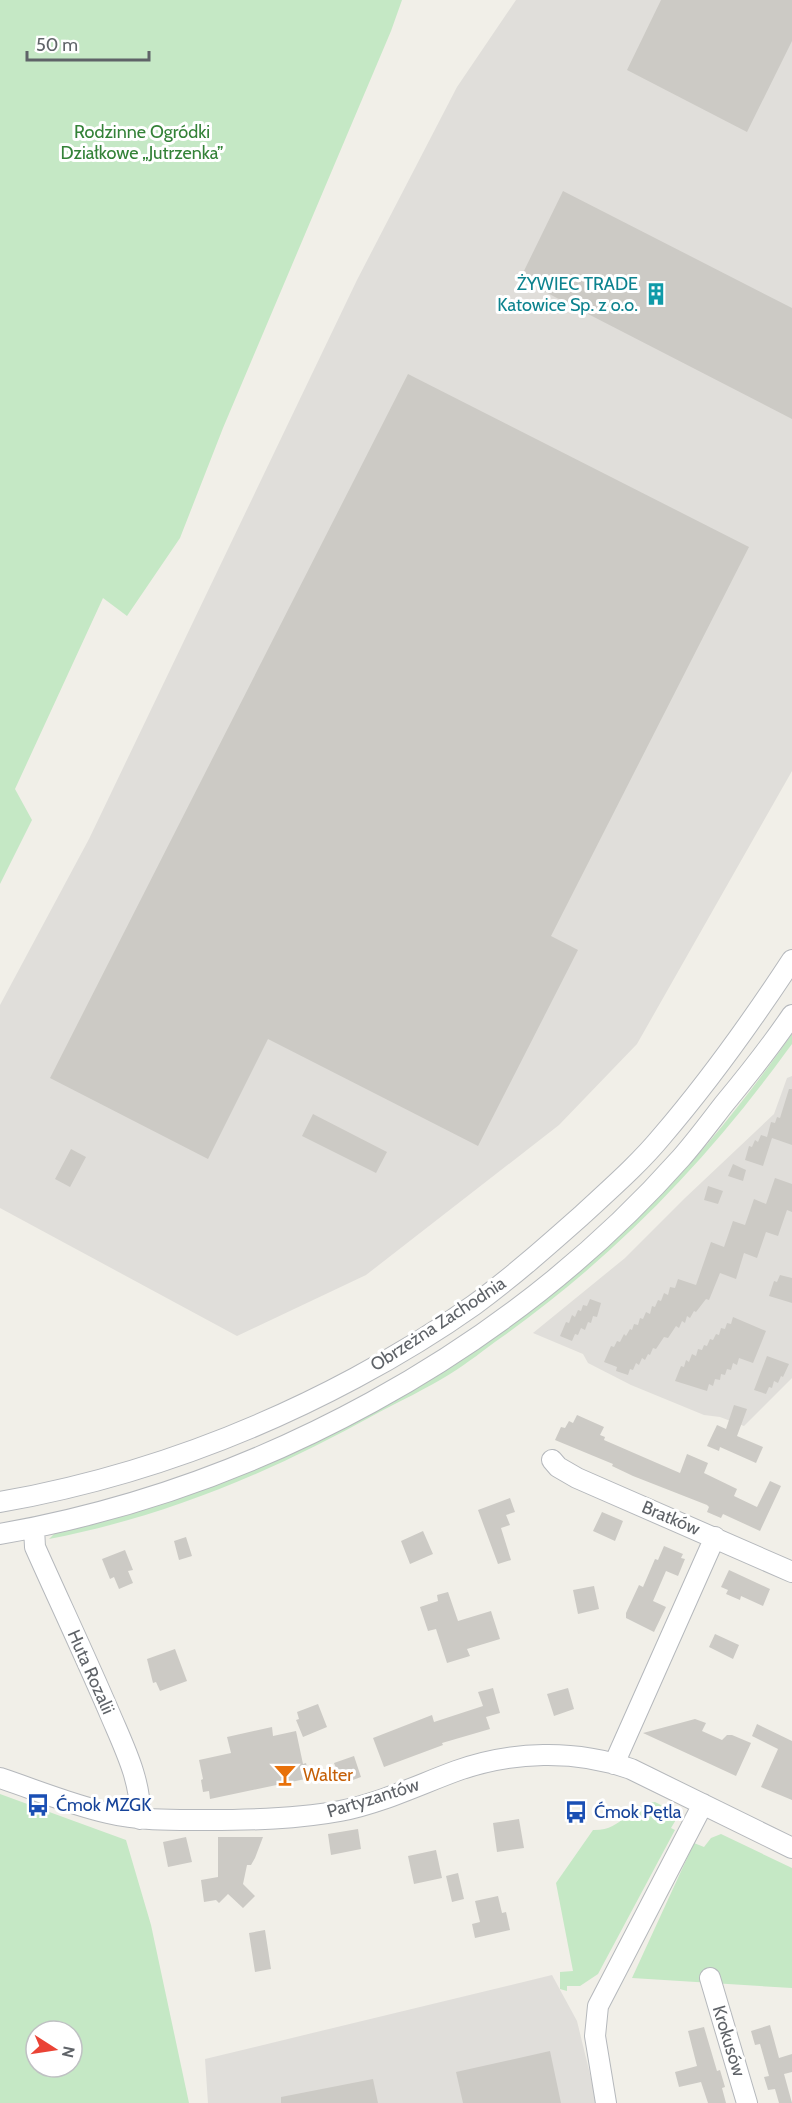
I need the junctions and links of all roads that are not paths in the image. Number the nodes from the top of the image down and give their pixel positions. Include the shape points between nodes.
1 (792, 960) edge
2 (792, 1015) edge
3 (552, 1460) dead end
4 (0, 1502) edge
5 (34, 1528) junction
6 (0, 1533) edge
7 (715, 1537) junction
8 (792, 1572) edge
9 (614, 1764) junction
10 (0, 1778) edge
11 (703, 1804) junction
12 (140, 1819) junction
13 (792, 1848) edge
14 (710, 1978) dead end
15 (606, 2103) edge
16 (747, 2103) edge

1 - 4 street, Obrzeżna Zachodnia via 729,1053 662,1137 571,1224 473,1306 393,1357 316,1399 210,1446 90,1484
2 - 5 street, Obrzeżna Zachodnia via 682,1157 639,1202 540,1290 486,1331 378,1399 277,1449 155,1496
3 - 7 street, Bratków via 577,1478
5 - 6 street, Obrzeżna Zachodnia
5 - 12 street, Huta Rozalii via 35,1547 130,1762
7 - 8 street, Bratków
7 - 9 street
9 - 11 street, Partyzantów
9 - 12 street, Partyzantów via 562,1755 524,1756 474,1765 334,1812 267,1819
10 - 12 street, Partyzantów via 95,1810
11 - 13 street, Partyzantów
11 - 15 street via 598,2006 596,2036
14 - 16 street, Krokusów

